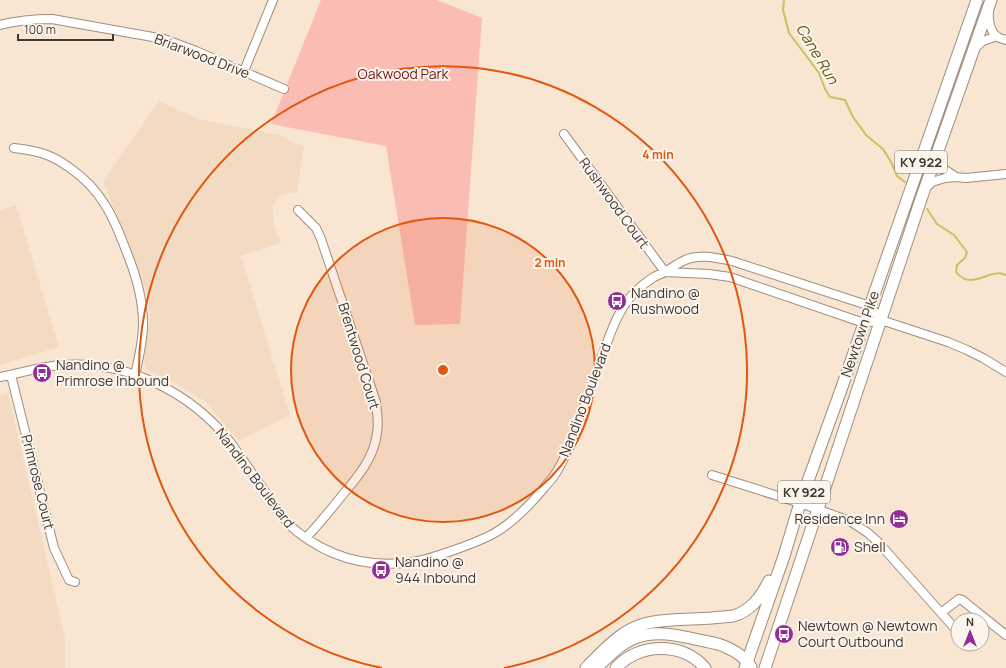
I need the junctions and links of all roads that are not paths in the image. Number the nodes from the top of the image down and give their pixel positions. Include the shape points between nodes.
1 (273, 0) edge
2 (977, 0) edge
3 (990, 3) edge
4 (0, 25) edge
5 (997, 36) junction
6 (1006, 40) edge
7 (972, 54) junction
8 (244, 71) junction
9 (284, 89) dead end
10 (564, 134) dead end
11 (14, 148) dead end
12 (936, 157) junction
13 (1006, 174) edge
14 (956, 177) junction
15 (925, 189) junction
16 (298, 210) dead end
17 (665, 272) junction
18 (870, 306) junction
19 (881, 320) junction
20 (864, 323) junction
21 (1006, 372) edge
22 (11, 375) junction
23 (135, 375) junction
24 (0, 378) edge
25 (712, 475) dead end
26 (800, 503) junction
27 (818, 509) junction
28 (790, 537) junction
29 (306, 538) junction
30 (75, 582) dead end
31 (941, 613) junction
32 (950, 623) edge
33 (1006, 635) edge
34 (748, 666) edge
35 (586, 668) edge
36 (596, 668) edge
37 (616, 668) edge
38 (705, 668) edge
39 (765, 668) edge

1 - 8 street
2 - 18 highway, Newtown Pike / KY 922
3 - 5 street via 988,19
3 - 7 highway, Newtown Pike / KY 922
4 - 8 street, Briarwood Drive via 18,20 52,19 164,39
5 - 6 street
5 - 7 street via 983,41
7 - 12 highway, Newtown Pike / KY 922
8 - 9 street, Briarwood Drive
10 - 17 street, Rushwood Court
11 - 23 street via 47,155 64,164 89,183 108,209 131,264 142,305 143,325
12 - 14 street via 944,169
12 - 15 highway, Newtown Pike / KY 922
13 - 14 street
14 - 15 street via 932,182
15 - 19 highway, Newtown Pike / KY 922
16 - 29 street, Brentwood Court via 316,228 323,245 376,402 378,419 377,433 369,460
17 - 18 street, Nandino Boulevard via 690,258 718,258
17 - 20 street via 730,277
17 - 29 street, Nandino Boulevard via 644,284 622,310 611,331 566,454 554,476 531,504 506,525 476,542 438,556 396,564 351,559 321,548
18 - 19 street
18 - 20 highway, Newtown Pike / KY 922
19 - 20 street
19 - 21 street via 948,342
19 - 27 highway, Newtown Pike / KY 922
20 - 26 highway, Newtown Pike / KY 922
22 - 23 street, Nandino Boulevard via 61,365 84,365 116,369
22 - 24 street, Nandino Boulevard
22 - 30 street, Primrose Court via 54,548 69,580
23 - 29 street, Nandino Boulevard via 172,391 210,419 222,431 287,523
25 - 26 street
26 - 27 street
26 - 28 highway, Newtown Pike / KY 922
27 - 31 street via 850,521 868,533
27 - 39 highway, Newtown Pike / KY 922
28 - 34 highway, Newtown Pike / KY 922
28 - 35 highway via 764,591 746,611 732,616 664,620 641,625 617,638
31 - 32 street
31 - 33 street via 959,599 962,600
34 - 36 highway via 739,654 714,643 682,636 649,634 623,644
37 - 38 highway via 635,653 655,648 676,650 694,658

